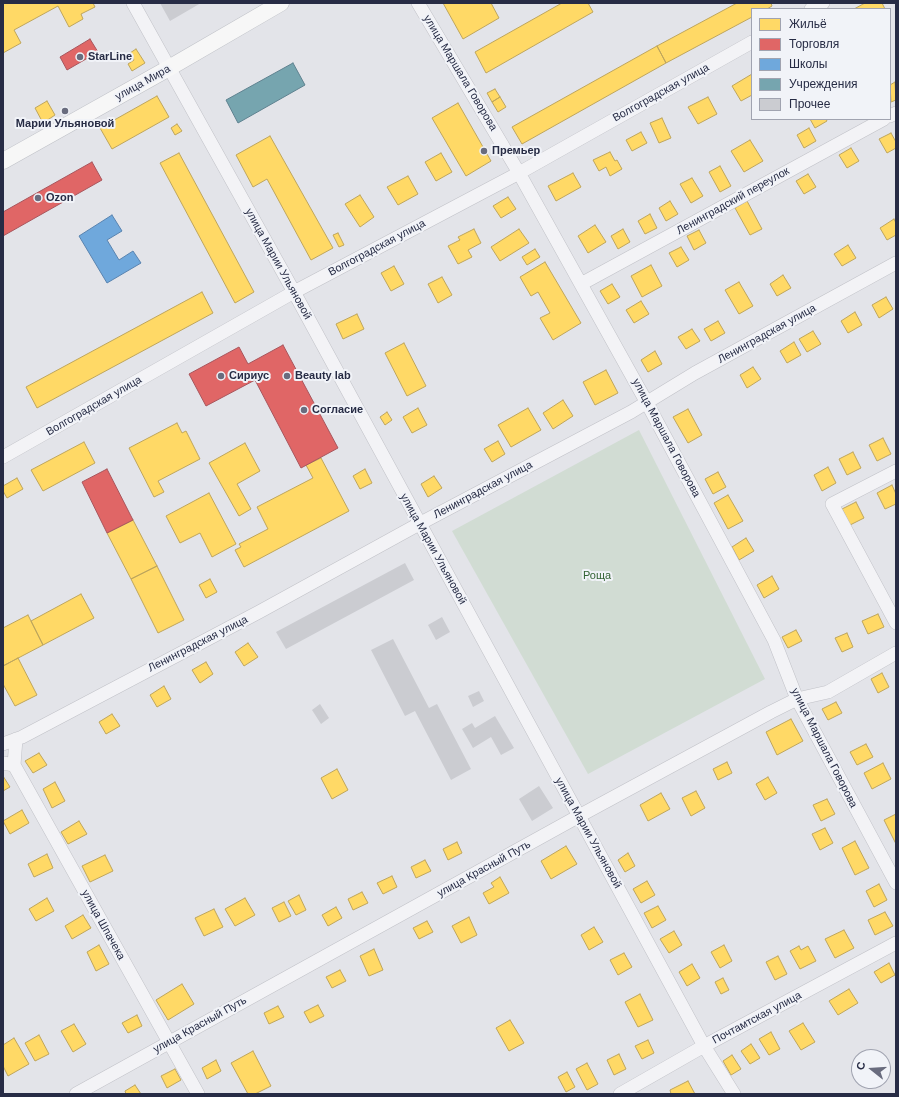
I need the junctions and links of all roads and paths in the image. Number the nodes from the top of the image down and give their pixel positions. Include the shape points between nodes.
1 (134, 3) edge
2 (281, 3) edge
3 (418, 3) edge
4 (823, 3) edge
5 (812, 8) edge
6 (751, 43) edge
7 (169, 68) junction
8 (882, 120) edge
9 (3, 161) edge
10 (519, 173) junction
11 (896, 263) edge
12 (581, 284) junction
13 (294, 292) junction
14 (647, 403) junction
15 (3, 457) edge
16 (896, 471) edge
17 (419, 524) junction
18 (896, 623) edge
19 (896, 653) edge
20 (797, 699) junction
21 (16, 739) junction
22 (3, 744) edge
23 (8, 764) edge
24 (579, 816) junction
25 (896, 883) edge
26 (896, 943) edge
27 (169, 1043) junction
28 (704, 1046) junction
29 (76, 1094) edge
30 (198, 1094) edge
31 (620, 1094) edge
32 (734, 1094) edge

1 - 7 street, улица Марии Ульяновой
2 - 7 main road, улица Мира
3 - 10 street, улица Маршала Говорова
4 - 5 street
6 - 10 street, Волгоградская улица
7 - 9 main road, улица Мира
7 - 13 street, улица Марии Ульяновой
8 - 12 street, Ленинградский переулок
10 - 12 street, улица Маршала Говорова
10 - 13 street, Волгоградская улица
11 - 14 street, Ленинградская улица via 696,373
12 - 14 street, улица Маршала Говорова
13 - 15 street, Волгоградская улица
13 - 17 street, улица Марии Ульяновой
14 - 17 street, Ленинградская улица
14 - 20 street, улица Маршала Говорова via 774,640
16 - 18 street via 832,504
17 - 21 street, Ленинградская улица via 259,612
17 - 24 street, улица Марии Ульяновой
19 - 20 street, улица Красный Путь via 828,692
20 - 24 street, улица Красный Путь
20 - 25 street, улица Маршала Говорова
21 - 22 street, Ленинградская улица
21 - 23 street
23 - 27 street, улица Шпачека
24 - 27 street, улица Красный Путь
24 - 28 street, улица Марии Ульяновой
26 - 28 street, Почтамтская улица
27 - 29 street, улица Красный Путь
27 - 30 street, улица Шпачека
28 - 31 street, Почтамтская улица
28 - 32 street, улица Марии Ульяновой

